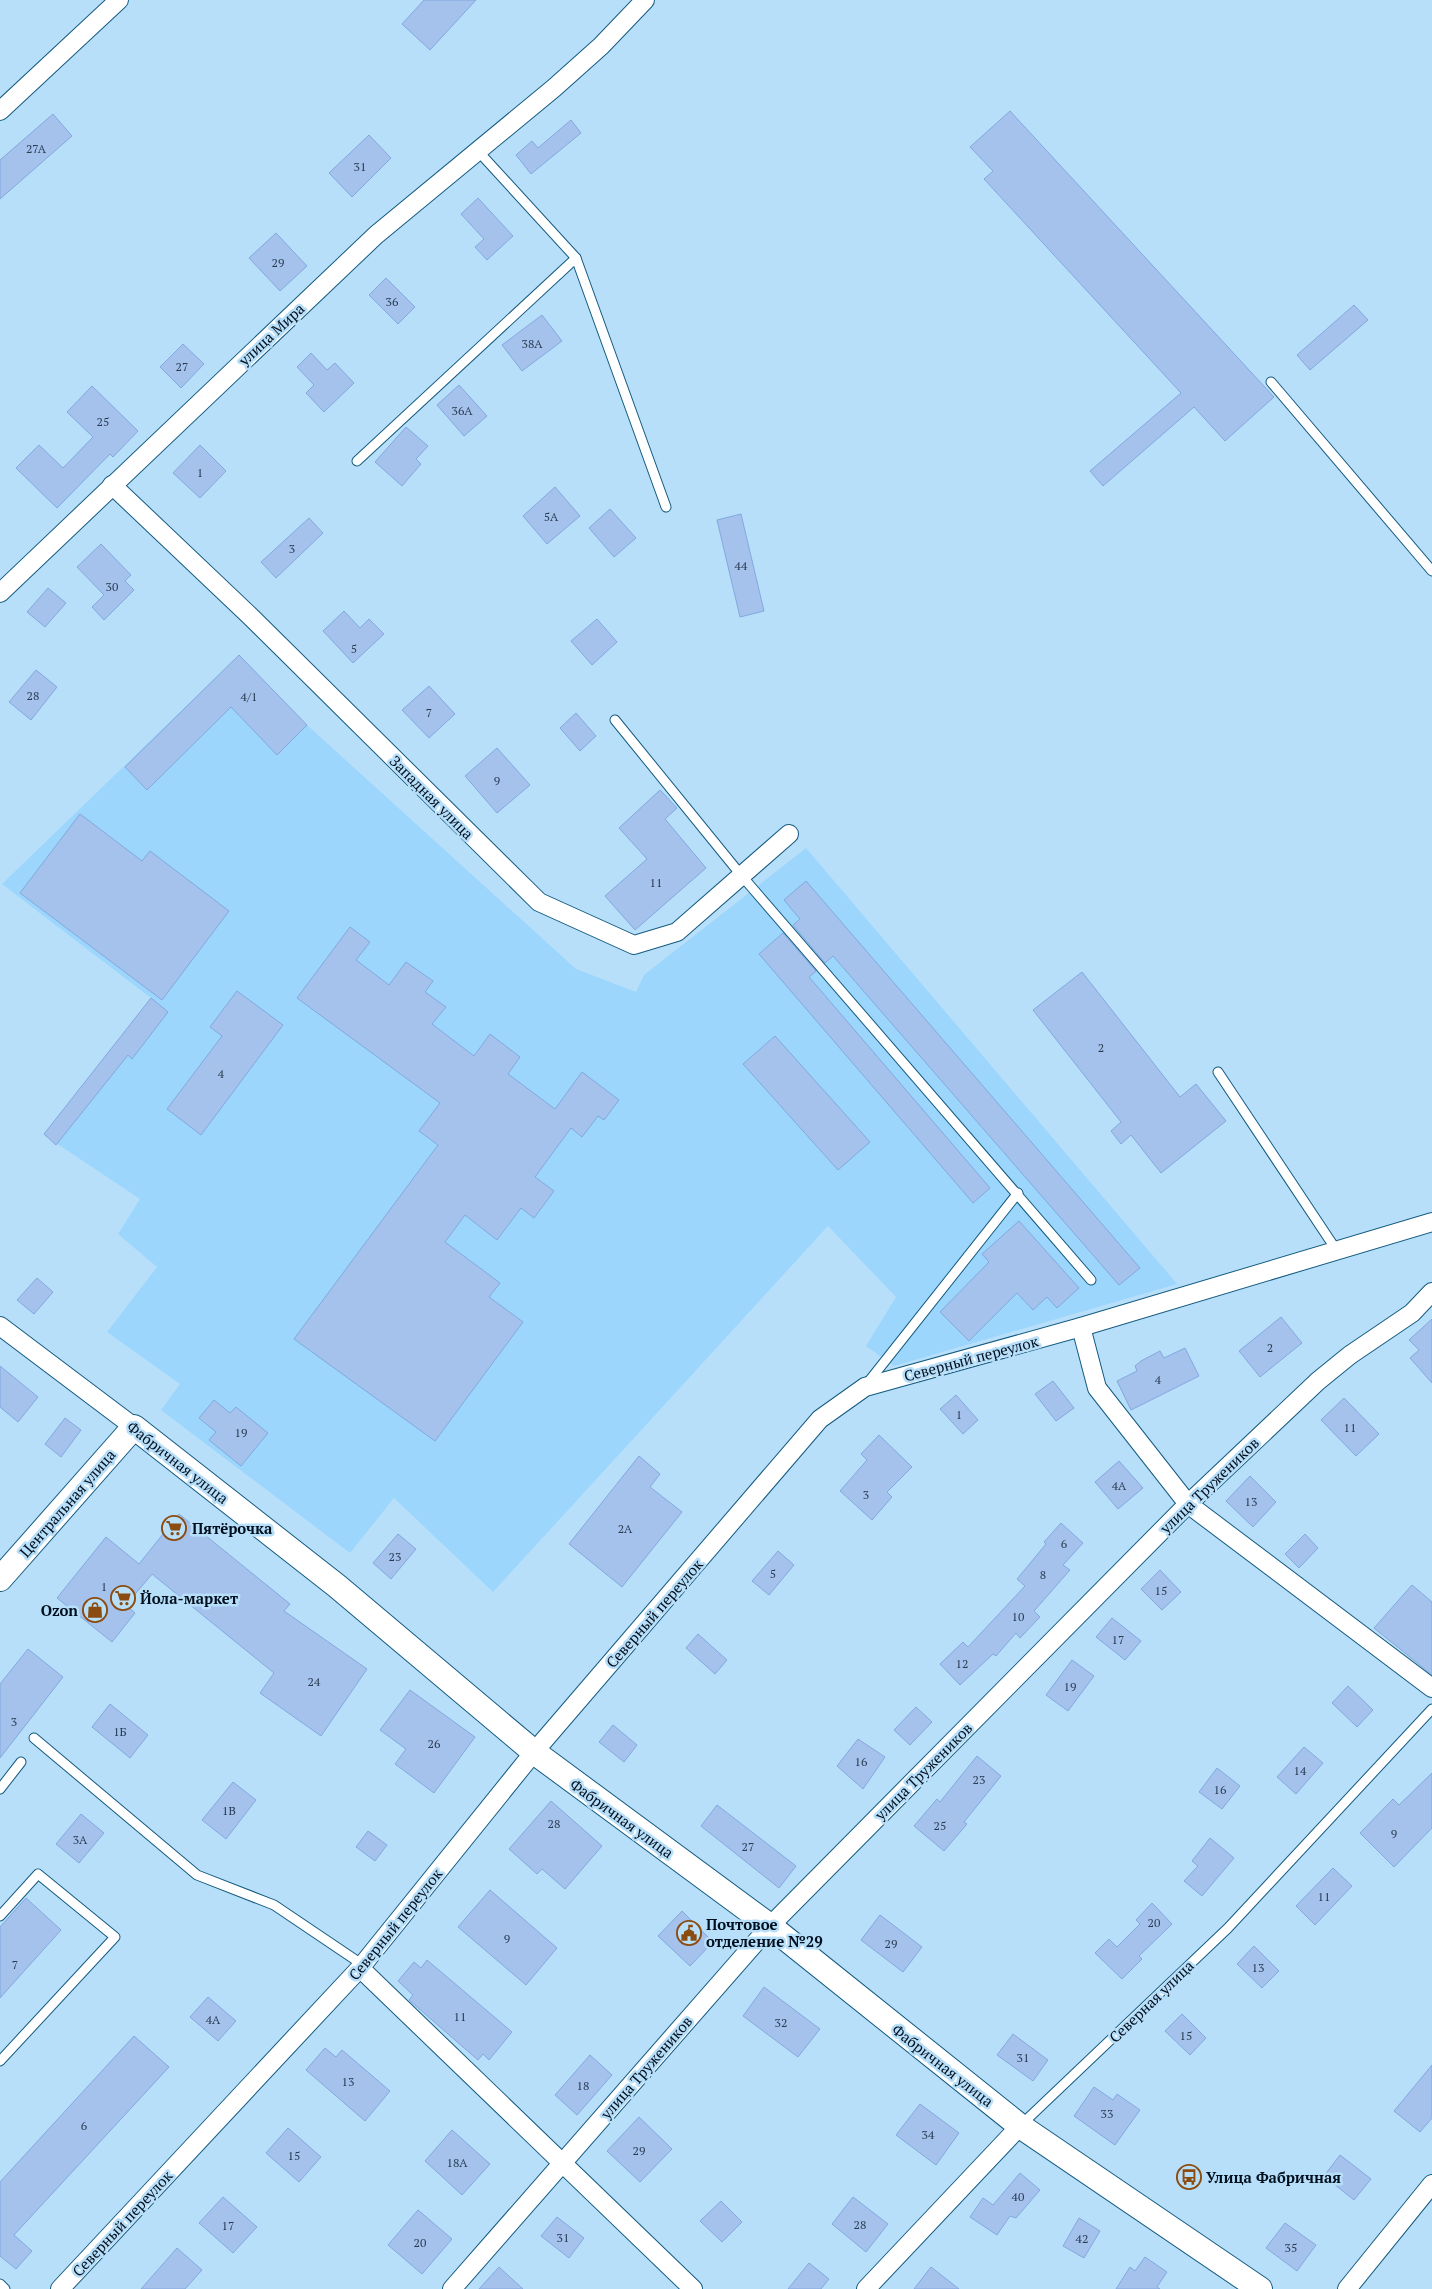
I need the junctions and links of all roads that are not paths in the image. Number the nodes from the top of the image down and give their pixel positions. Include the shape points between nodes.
1 (119, 0) edge
2 (645, 0) edge
3 (0, 111) edge
4 (478, 151) junction
5 (576, 258) junction
6 (1271, 382) dead end
7 (357, 461) dead end
8 (112, 485) junction
9 (666, 506) dead end
10 (1432, 571) edge
11 (0, 593) edge
12 (615, 720) dead end
13 (789, 834) dead end
14 (741, 875) junction
15 (1218, 1072) dead end
16 (1018, 1193) junction
17 (1432, 1222) edge
18 (1337, 1251) junction
19 (1092, 1280) dead end
20 (1432, 1292) edge
21 (0, 1326) edge
22 (1081, 1327) junction
23 (865, 1387) junction
24 (134, 1427) junction
25 (1188, 1504) junction
26 (0, 1579) edge
27 (1432, 1688) edge
28 (1432, 1709) edge
29 (34, 1738) dead end
30 (534, 1752) junction
31 (21, 1762) dead end
32 (0, 1789) edge
33 (0, 1916) edge
34 (770, 1926) junction
35 (362, 1966) junction
36 (0, 2061) edge
37 (1020, 2126) junction
38 (562, 2163) junction
39 (1432, 2184) edge
40 (0, 2284) edge
41 (5, 2289) edge
42 (60, 2289) edge
43 (452, 2289) edge
44 (693, 2289) edge
45 (866, 2289) edge
46 (1260, 2289) edge
47 (1347, 2289) edge

1 - 3 street
2 - 4 street, улица Мира via 601,46
4 - 5 lane
4 - 8 street, улица Мира via 376,235
5 - 7 lane
5 - 9 lane
6 - 10 lane
8 - 11 street, улица Мира
8 - 14 street, Западная улица via 250,616 539,902 634,945 677,932
12 - 14 lane
13 - 14 street, Западная улица
14 - 16 lane
15 - 18 lane
16 - 19 lane
16 - 23 lane
17 - 18 street, Северный переулок
18 - 22 street, Северный переулок
20 - 25 street, улица Тружеников via 1412,1313 1318,1381
21 - 24 street, Фабричная улица
22 - 23 street, Северный переулок
22 - 25 street via 1096,1388
23 - 30 street, Северный переулок via 820,1419
24 - 26 street, Центральная улица
24 - 30 street, Фабричная улица via 337,1586
25 - 27 street
25 - 34 street, улица Тружеников
28 - 37 lane, Северная улица via 1228,1928
29 - 35 lane via 197,1875 274,1905
30 - 34 street, Фабричная улица
30 - 35 street, Северный переулок
31 - 32 lane
33 - 36 lane via 38,1874 115,1937
34 - 37 street, Фабричная улица
34 - 38 street, улица Тружеников
35 - 38 street
35 - 42 street, Северный переулок
37 - 45 street, Северная улица
37 - 46 street, Фабричная улица
38 - 43 street, улица Тружеников
38 - 44 street
39 - 47 street
40 - 41 lane

